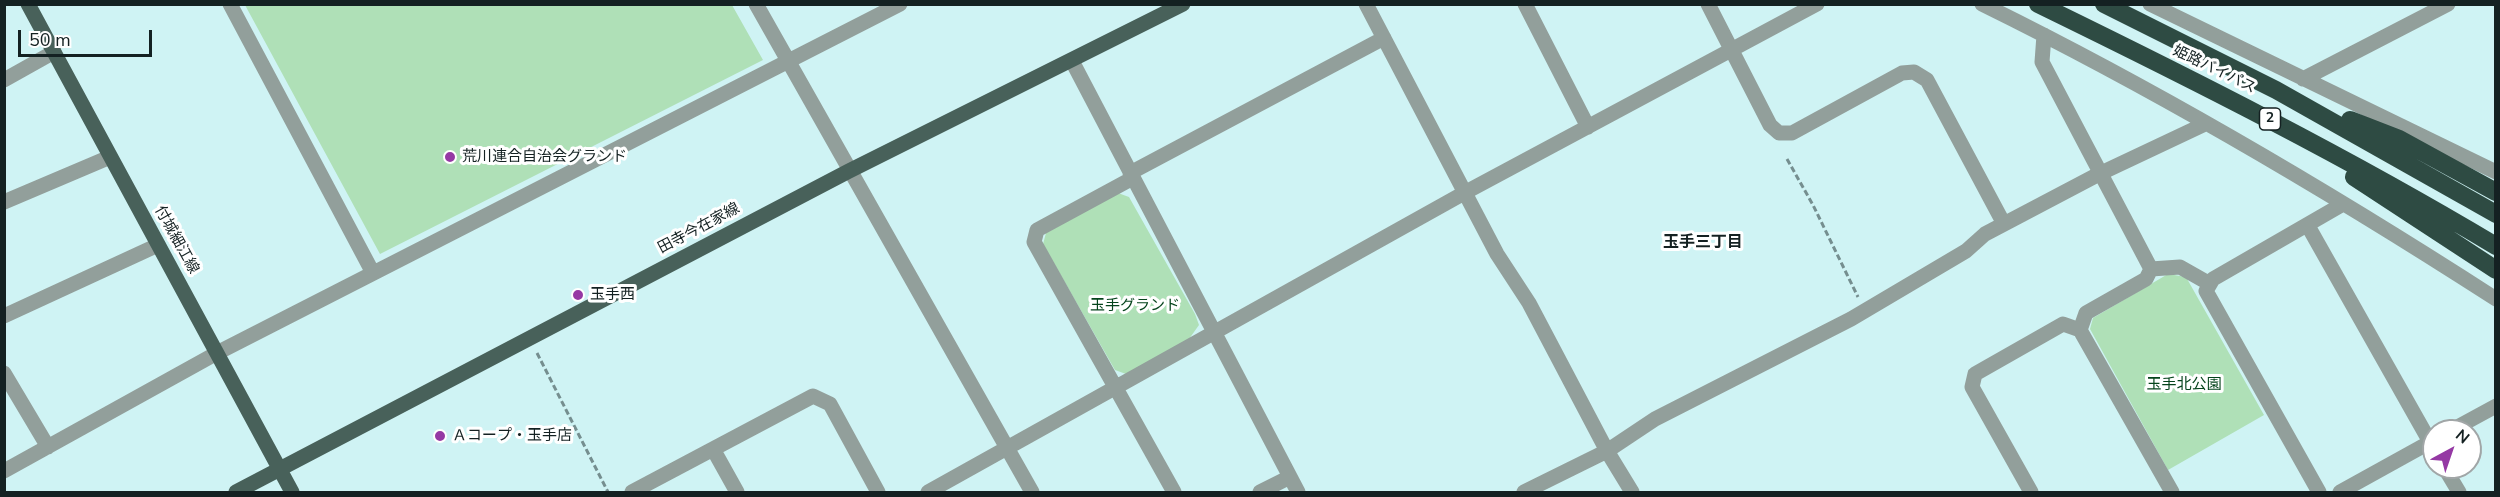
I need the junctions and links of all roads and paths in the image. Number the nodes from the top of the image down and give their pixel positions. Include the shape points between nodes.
1 (28, 4) edge
2 (230, 4) edge
3 (756, 4) edge
4 (900, 4) edge
5 (1366, 4) edge
6 (1526, 4) edge
7 (1708, 4) edge
8 (1817, 4) edge
9 (1982, 4) edge
10 (2038, 4) edge
11 (2104, 4) edge
12 (2150, 4) edge
13 (2448, 4) edge
14 (1181, 5) edge
15 (2044, 35) junction
16 (1384, 38) junction
17 (1731, 51) junction
18 (54, 52) junction
19 (788, 61) junction
20 (1072, 61) junction
21 (2302, 79) junction
22 (4, 80) edge
23 (2276, 90) junction
24 (2263, 115) junction
25 (2205, 124) junction
26 (1588, 127) junction
27 (110, 157) junction
28 (1787, 159) dead end
29 (849, 171) junction
30 (2496, 172) edge
31 (2099, 174) junction
32 (1132, 175) junction
33 (1466, 192) junction
34 (2496, 192) edge
35 (4, 202) edge
36 (2343, 204) junction
37 (2496, 214) edge
38 (2004, 224) junction
39 (2308, 226) junction
40 (158, 245) junction
41 (2496, 246) edge
42 (2151, 269) junction
43 (2496, 270) edge
44 (373, 273) junction
45 (2210, 284) junction
46 (2496, 299) edge
47 (1865, 309) junction
48 (4, 316) edge
49 (2080, 330) junction
50 (1214, 333) junction
51 (217, 353) junction
52 (537, 353) dead end
53 (4, 373) edge
54 (1116, 388) junction
55 (2496, 406) edge
56 (2472, 419) edge
57 (2422, 425) edge
58 (48, 447) junction
59 (713, 449) junction
60 (1007, 449) junction
61 (2422, 450) edge
62 (1606, 451) junction
63 (279, 469) junction
64 (4, 471) edge
65 (1290, 477) junction
66 (236, 492) edge
67 (292, 492) edge
68 (608, 492) edge
69 (632, 492) edge
70 (737, 492) edge
71 (878, 492) edge
72 (928, 492) edge
73 (1032, 492) edge
74 (1174, 492) edge
75 (1260, 492) edge
76 (1298, 492) edge
77 (1524, 492) edge
78 (1632, 492) edge
79 (2031, 492) edge
80 (2172, 492) edge
81 (2319, 492) edge
82 (2340, 492) edge

1 - 18 main road, 付城細江線
2 - 44 street
3 - 19 street
4 - 19 street
5 - 16 street
6 - 26 street
7 - 17 street
8 - 17 street
9 - 15 street
10 - 24 highway, 姫路バイパス / 2
11 - 23 highway, 姫路バイパス / 2
12 - 21 street
13 - 21 street
14 - 20 main road, 田寺今在家線
15 - 25 street
15 - 31 street via 2042,62
16 - 32 street
16 - 33 street
17 - 26 street
17 - 38 street via 1770,125 1779,133 1792,133 1902,73 1914,72 1927,80
18 - 22 street
18 - 27 main road, 付城細江線
19 - 29 street
19 - 44 street
20 - 29 main road, 田寺今在家線
20 - 32 street
21 - 30 street
23 - 34 highway via 2400,140
23 - 37 highway, 姫路バイパス / 2
24 - 41 highway, 姫路バイパス / 2
24 - 43 highway
25 - 31 street
25 - 36 street
26 - 33 street
27 - 35 street
27 - 40 main road, 付城細江線
28 - 47 path
29 - 60 street
29 - 63 main road, 田寺今在家線
31 - 38 street
31 - 42 street
32 - 50 street
32 - 54 street via 1037,230 1034,242
33 - 50 street
33 - 62 street
36 - 39 street
36 - 46 street
38 - 47 street via 1966,251
39 - 45 street
39 - 57 street
40 - 48 street
40 - 51 main road, 付城細江線
42 - 45 street via 2180,267
42 - 49 street via 2146,279 2086,313
44 - 51 street
45 - 81 street via 2206,291
47 - 62 street via 1655,419
49 - 79 street via 2063,324 1975,374 1972,387
49 - 80 street
50 - 54 street
50 - 65 street
51 - 58 street
51 - 63 main road, 付城細江線
52 - 68 path
53 - 58 street
54 - 60 street
54 - 74 street
55 - 56 street
58 - 64 street
59 - 69 street
59 - 70 street
59 - 71 street via 813,396 830,404
60 - 72 street
60 - 73 street
61 - 82 street
62 - 77 street
62 - 78 street
63 - 66 main road, 田寺今在家線
63 - 67 main road, 付城細江線
65 - 75 street
65 - 76 street

